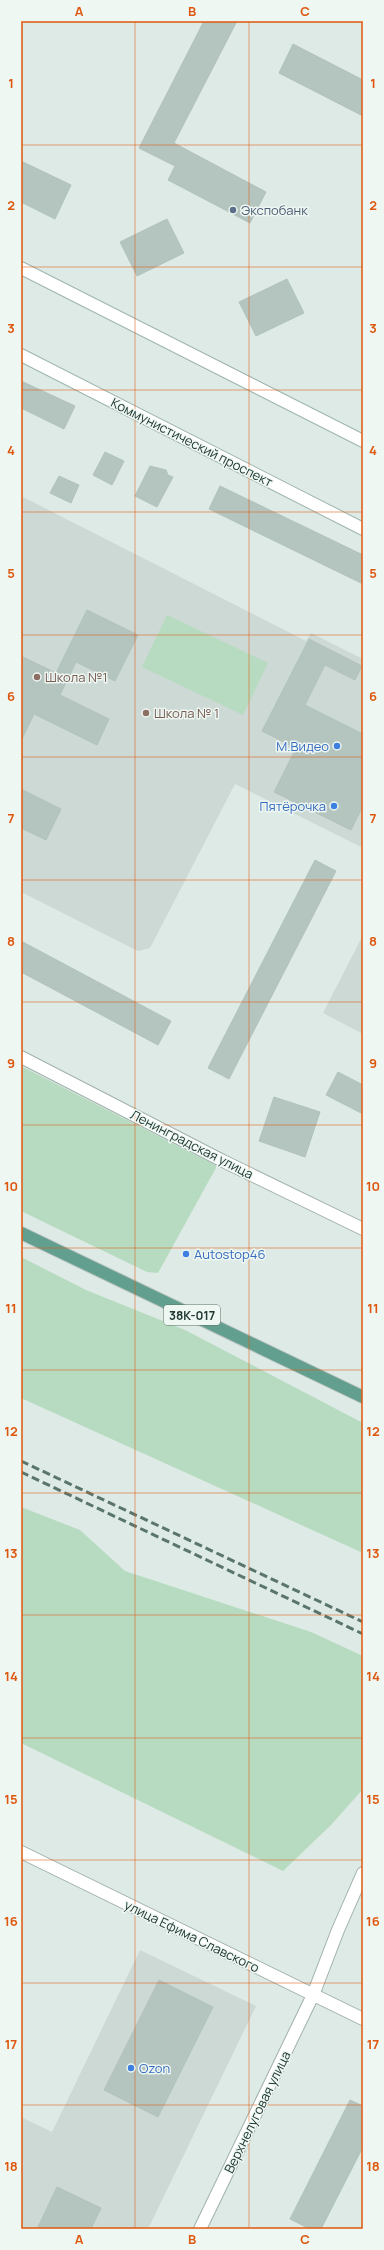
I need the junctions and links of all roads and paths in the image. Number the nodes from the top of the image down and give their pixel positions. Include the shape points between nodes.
1 (21, 268) edge
2 (21, 355) edge
3 (363, 441) edge
4 (363, 529) edge
5 (21, 1057) edge
6 (363, 1229) edge
7 (21, 1233) edge
8 (363, 1397) edge
9 (21, 1852) edge
10 (363, 1873) edge
11 (313, 1995) junction
12 (363, 2019) edge
13 (200, 2229) edge

1 - 3 street
2 - 4 street, Коммунистический проспект
5 - 6 street, Ленинградская улица via 219,1159
7 - 8 main road, 38К-017
9 - 11 street, улица Ефима Славского
10 - 11 street, Верхнелуговая улица
11 - 12 street, улица Ефима Славского
11 - 13 street, Верхнелуговая улица

